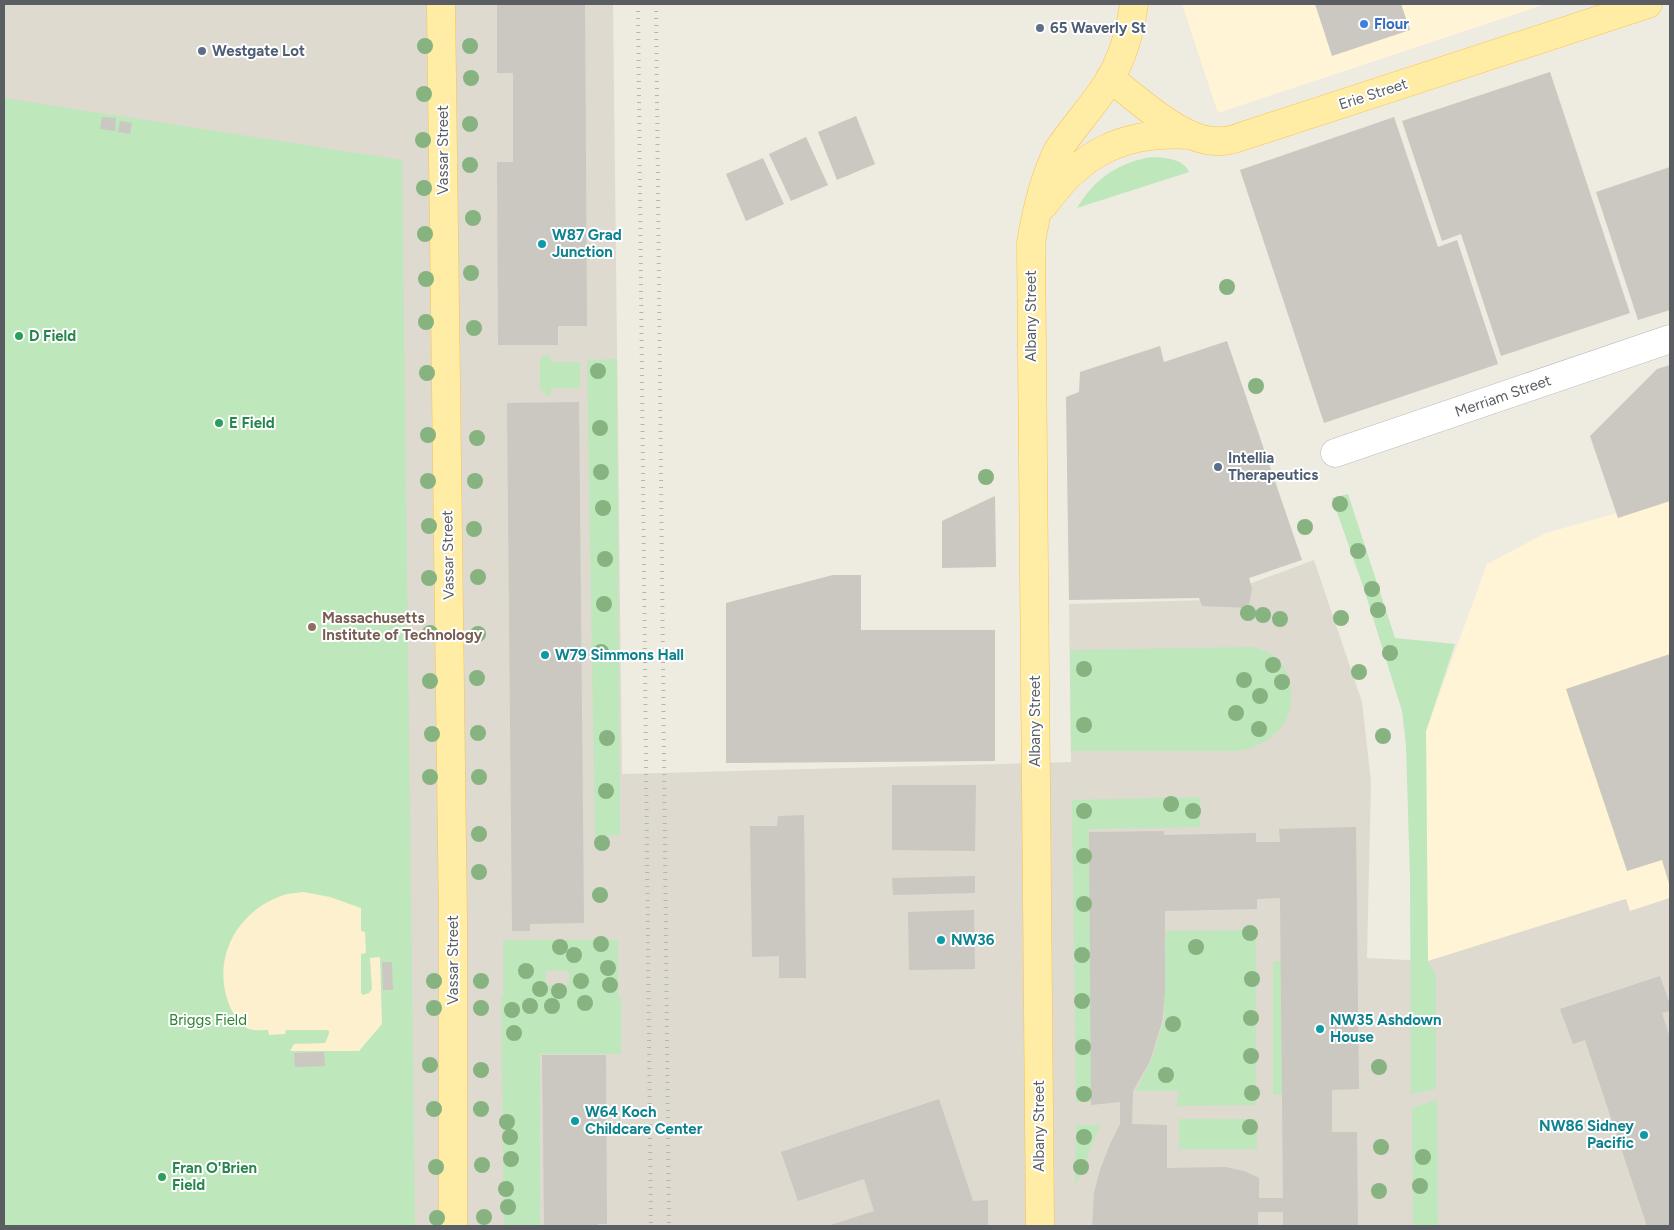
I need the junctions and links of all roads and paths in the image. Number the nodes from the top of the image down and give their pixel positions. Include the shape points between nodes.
1 (441, 4) edge
2 (1134, 4) edge
3 (1648, 4) edge
4 (1110, 78) junction
5 (1190, 135) junction
6 (1037, 217) junction
7 (1670, 339) edge
8 (1335, 453) dead end
9 (453, 1226) edge
10 (1040, 1226) edge

1 - 9 main road, Vassar Street via 453,922
2 - 4 main road, Albany Street via 1128,35
3 - 5 main road, Erie Street via 1236,138 1216,142
4 - 5 main road, Erie Street via 1173,126
4 - 6 main road, Albany Street via 1058,150
5 - 6 main road, Albany Street via 1143,138 1099,151 1067,177
6 - 10 main road, Albany Street via 1031,252
7 - 8 street, Merriam Street

